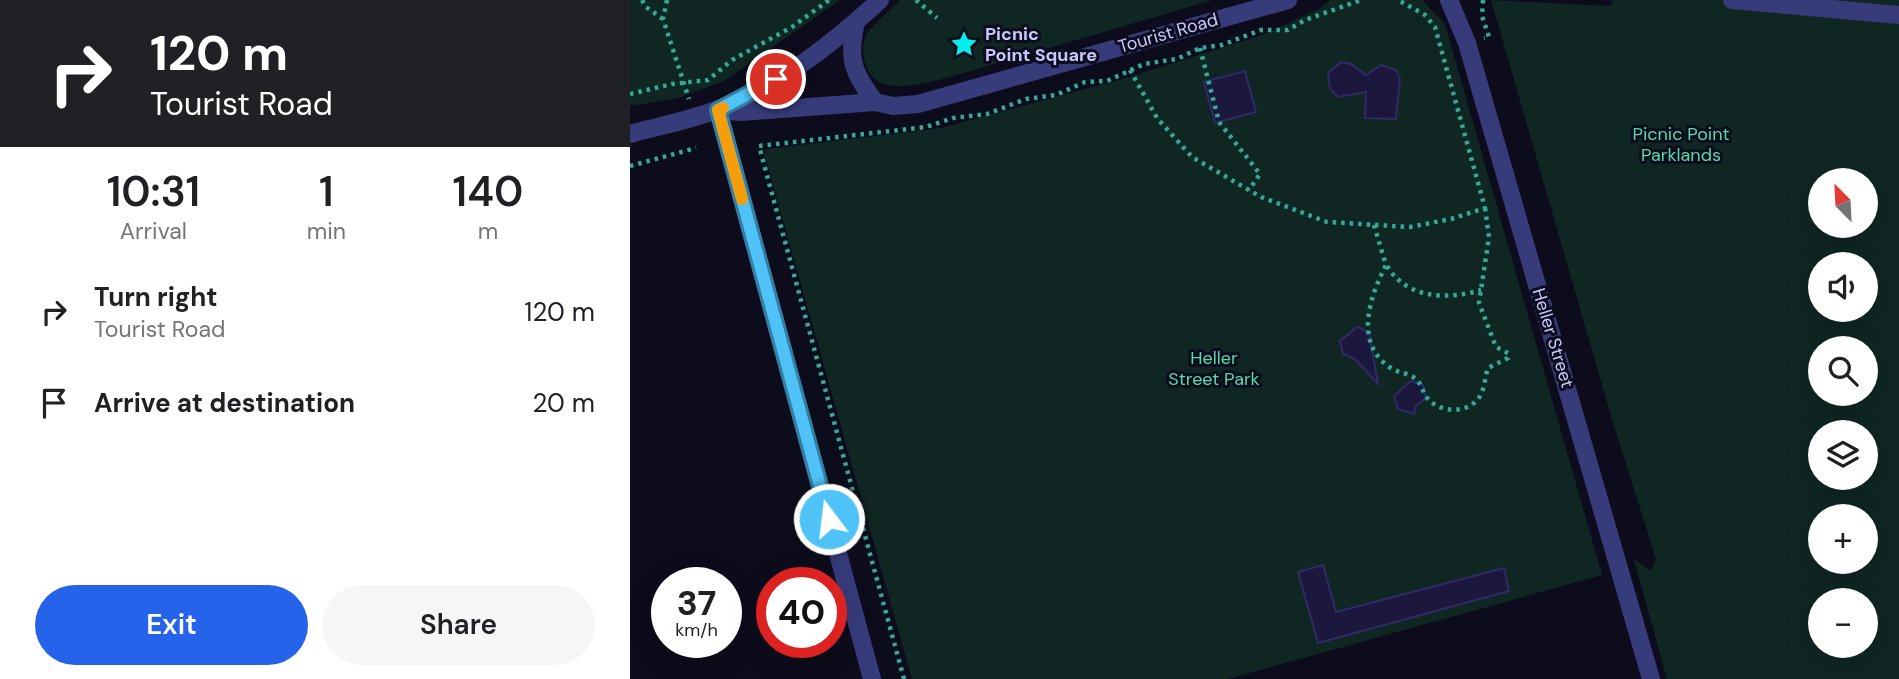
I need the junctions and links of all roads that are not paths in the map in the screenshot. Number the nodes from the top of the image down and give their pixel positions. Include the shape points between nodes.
1 (880, 0) edge
2 (1288, 0) edge
3 (1448, 0) edge
4 (1732, 0) edge
5 (1899, 15) edge
6 (856, 22) junction
7 (875, 102) junction
8 (718, 110) junction
9 (630, 134) edge
10 (872, 679) edge
11 (1651, 679) edge

1 - 6 street, Tourist Road
2 - 7 street, Tourist Road via 918,104
3 - 11 street, Heller Street via 1467,43
4 - 5 street
6 - 7 street via 850,47 853,64
6 - 8 street, Tourist Road via 796,67
7 - 8 street, Tourist Road
8 - 9 street, Tourist Road
8 - 10 street

